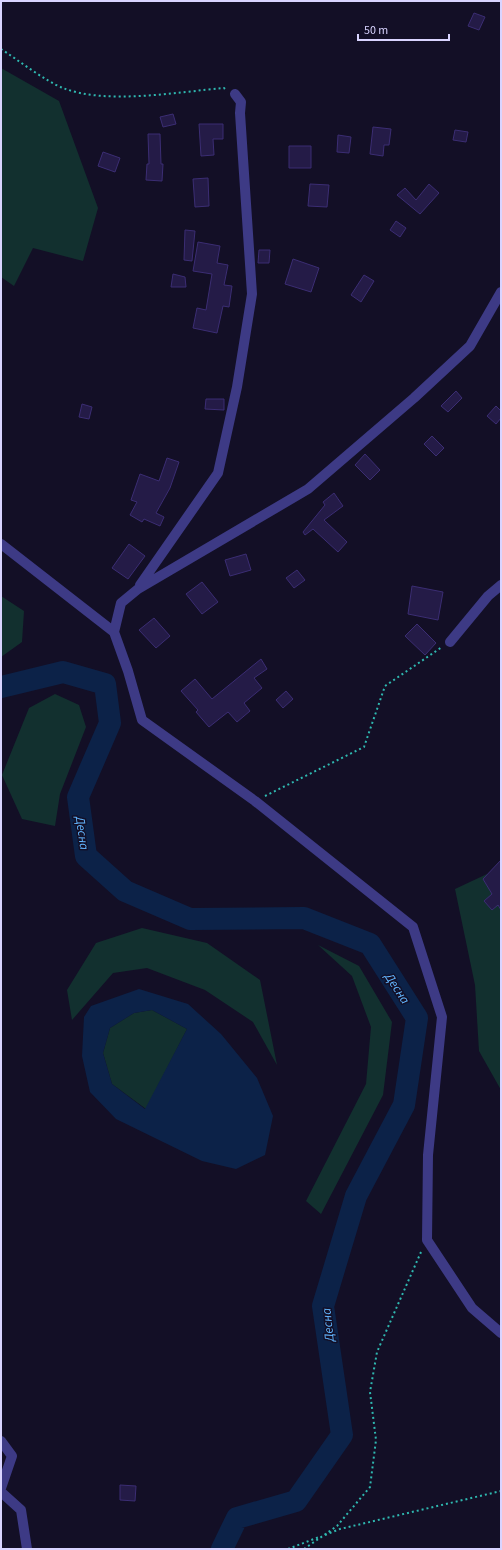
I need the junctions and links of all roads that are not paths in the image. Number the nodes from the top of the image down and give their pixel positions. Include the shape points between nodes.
1 (235, 94) road end
2 (501, 292) edge
3 (1, 544) edge
4 (501, 586) edge
5 (138, 589) junction
6 (114, 632) junction
7 (450, 642) road end
8 (501, 1333) edge
9 (1, 1441) edge
10 (1, 1488) edge
11 (1, 1492) edge
12 (27, 1549) edge

1 - 5 lane via 241,102 252,294 237,387 218,473
2 - 5 lane via 470,346 414,398 308,488
3 - 6 lane
4 - 7 lane via 488,596
5 - 6 lane via 121,603
6 - 8 lane via 142,720 255,802 413,927 442,1017 428,1155 427,1240 472,1308
9 - 10 lane via 12,1456
11 - 12 lane via 21,1510

